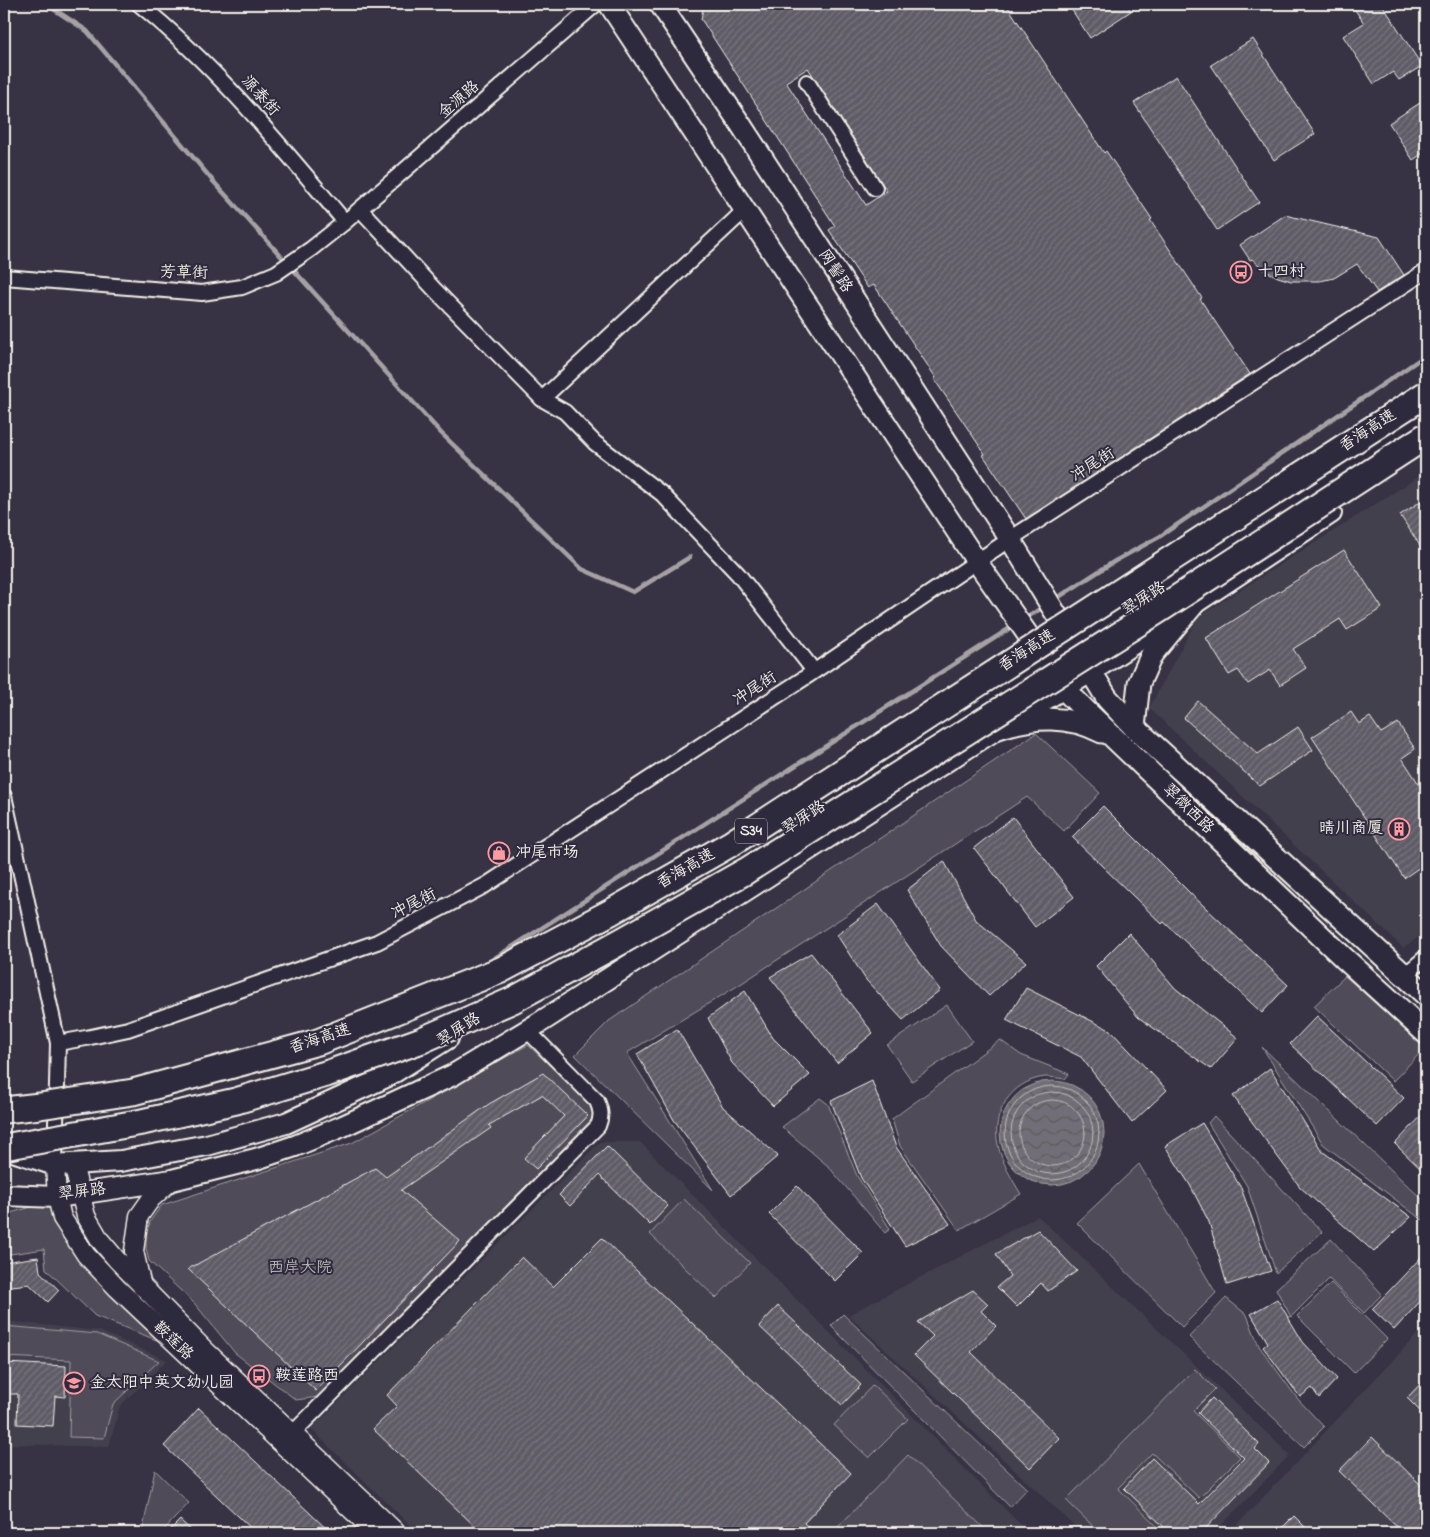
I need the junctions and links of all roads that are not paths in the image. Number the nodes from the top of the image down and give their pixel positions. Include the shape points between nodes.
1 (140, 4) edge
2 (596, 4) edge
3 (609, 4) edge
4 (660, 4) edge
5 (808, 82) dead end
6 (875, 188) dead end
7 (360, 209) junction
8 (745, 210) junction
9 (346, 222) junction
10 (1426, 271) edge
11 (4, 277) edge
12 (1426, 394) edge
13 (542, 399) junction
14 (1426, 416) edge
15 (1426, 436) edge
16 (1426, 450) edge
17 (1010, 539) junction
18 (977, 562) junction
19 (1197, 600) junction
20 (1074, 644) junction
21 (1046, 662) junction
22 (1092, 671) junction
23 (814, 672) junction
24 (1063, 688) junction
25 (1134, 727) junction
26 (998, 728) junction
27 (1119, 743) junction
28 (4, 796) edge
29 (1426, 958) edge
30 (1404, 976) junction
31 (1426, 995) edge
32 (526, 1030) junction
33 (1426, 1034) edge
34 (58, 1043) junction
35 (4, 1110) edge
36 (286, 1123) junction
37 (295, 1146) junction
38 (4, 1148) edge
39 (64, 1164) junction
40 (172, 1180) junction
41 (80, 1193) junction
42 (4, 1195) edge
43 (57, 1197) junction
44 (142, 1287) junction
45 (287, 1439) junction
46 (376, 1533) edge
47 (397, 1533) edge

1 - 9 street, 源泰街 via 242,100
2 - 7 street, 金源路
3 - 8 main road, 翠微西路
4 - 17 main road, 网髻路
5 - 6 street
7 - 9 street, 金源路
7 - 13 street
8 - 13 street
8 - 18 main road, 翠微西路
9 - 11 street, 芳草街 via 280,270 242,287 202,293
10 - 17 street, 冲尾街
12 - 35 highway, 香海高速 / S34, bridge via 732,843 501,970 318,1042 133,1092
13 - 23 street via 565,412 595,443 662,494 738,574
14 - 20 main road, 翠屏路
15 - 38 highway, 香海高速 / S34, bridge via 1160,610 746,871 513,1000 422,1040 236,1101
16 - 19 main road, 翠屏路
17 - 18 street, 冲尾街
17 - 20 main road, 翠微西路
18 - 21 main road, 翠微西路
18 - 23 street, 冲尾街
19 - 22 main road, 翠屏路
19 - 25 main road via 1152,654 1139,683
20 - 21 main road, 翠屏路
20 - 22 main road, 翠微西路
21 - 24 main road, 翠微西路
21 - 36 main road, 翠屏路 via 738,860 532,984 388,1076
22 - 24 main road, 翠屏路
22 - 25 main road, 翠微西路 via 1107,698
23 - 34 street, 冲尾街 via 486,885 377,942 128,1028
24 - 26 main road, 翠屏路
24 - 27 main road, 翠微西路
25 - 30 main road, 翠微西路
26 - 27 main road via 1036,719 1062,719 1093,727
26 - 32 main road, 翠屏路
27 - 33 main road, 翠微西路
28 - 34 street
29 - 30 street
30 - 31 main road, 翠微西路
32 - 37 main road, 翠屏路 via 453,1075
32 - 45 street via 597,1101 601,1109 598,1126
34 - 39 street
36 - 37 main road
36 - 39 main road, 翠屏路 via 207,1145 121,1161
37 - 40 main road, 翠屏路
38 - 39 main road, 翠屏路
39 - 41 street, 鞍莲路
39 - 43 street, 鞍莲路
40 - 41 main road, 翠屏路
40 - 44 street via 139,1216 134,1251
41 - 43 main road, 翠屏路
41 - 44 street, 鞍莲路 via 86,1216 100,1240
42 - 43 main road, 翠屏路
43 - 45 street, 鞍莲路 via 62,1218 92,1262
44 - 45 street, 鞍莲路
45 - 46 street, 鞍莲路
45 - 47 street, 鞍莲路

